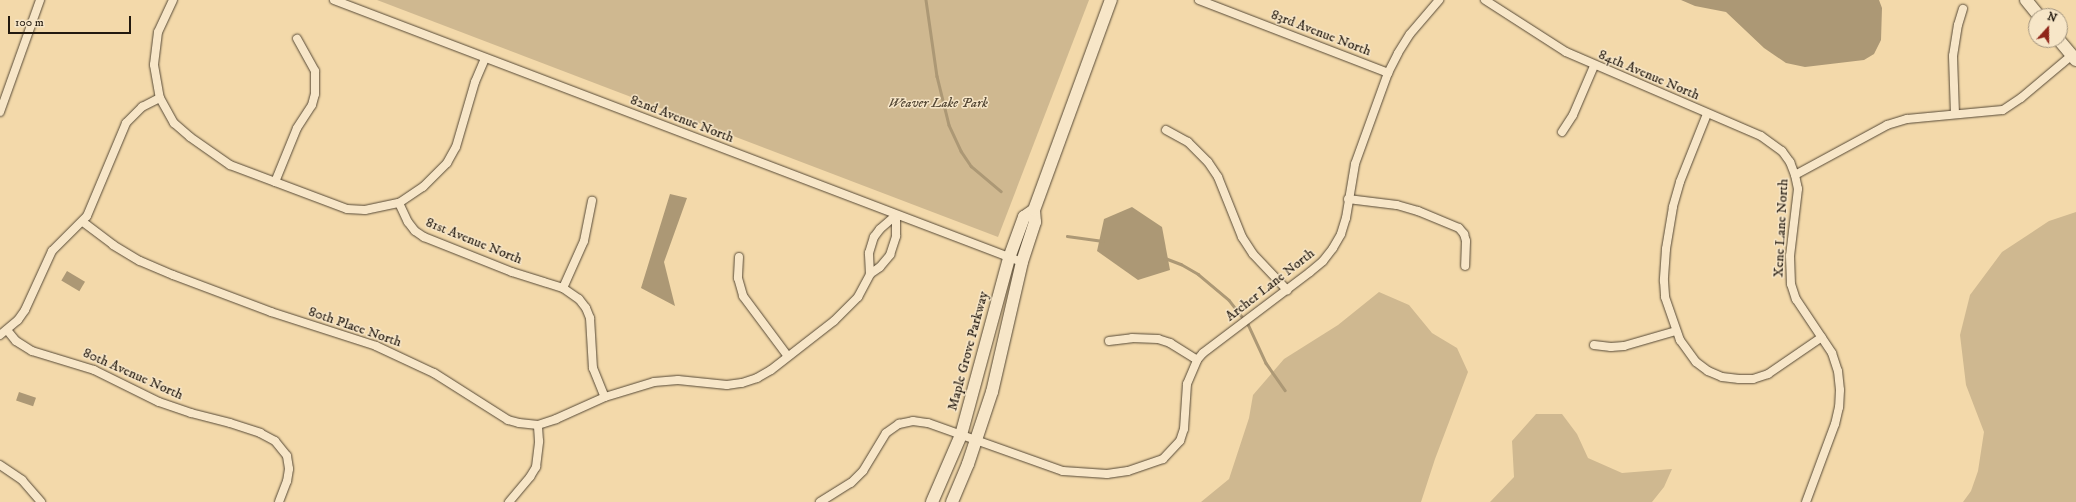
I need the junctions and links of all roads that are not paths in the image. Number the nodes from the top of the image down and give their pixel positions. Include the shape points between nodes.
1 (40, 0) edge
2 (173, 0) edge
3 (334, 0) edge
4 (1111, 0) edge
5 (1199, 0) edge
6 (1439, 0) edge
7 (1485, 0) edge
8 (2026, 0) edge
9 (1208, 2) edge
10 (2032, 8) edge
11 (1963, 9) dead end
12 (297, 39) dead end
13 (2066, 48) edge
14 (2074, 57) edge
15 (485, 58) junction
16 (1594, 66) junction
17 (1388, 73) junction
18 (160, 98) junction
19 (0, 112) edge
20 (1707, 114) junction
21 (1955, 114) junction
22 (1166, 130) dead end
23 (1562, 132) dead end
24 (1796, 175) junction
25 (275, 182) junction
26 (1348, 199) junction
27 (592, 201) dead end
28 (399, 203) junction
29 (1034, 210) junction
30 (896, 214) junction
31 (83, 222) junction
32 (739, 257) dead end
33 (1009, 258) junction
34 (1022, 262) junction
35 (1465, 266) dead end
36 (870, 274) junction
37 (563, 288) junction
38 (1287, 290) junction
39 (1676, 331) junction
40 (4, 333) edge
41 (1822, 337) junction
42 (1109, 341) dead end
43 (1594, 345) dead end
44 (787, 356) junction
45 (1197, 360) junction
46 (605, 397) junction
47 (538, 425) junction
48 (961, 435) junction
49 (977, 441) junction
50 (0, 465) edge
51 (40, 502) edge
52 (279, 502) edge
53 (509, 502) edge
54 (820, 502) edge
55 (932, 502) edge
56 (952, 502) edge
57 (1806, 502) edge

1 - 19 street
2 - 18 street via 160,27 154,49 154,73
3 - 15 street, 82nd Avenue North
4 - 29 main road, Maple Grove Parkway
5 - 9 street, 83rd Avenue North
6 - 17 street, Archer Lane North via 1410,34
7 - 16 street, 84th Avenue North via 1549,43
8 - 10 main road
9 - 17 street, 83rd Avenue North
11 - 21 street via 1953,56
12 - 25 street via 315,71 315,94 312,105 297,128
13 - 14 main road
14 - 21 street, Xene Lane North via 2003,110
15 - 28 street via 452,155 423,187
15 - 30 street, 82nd Avenue North
16 - 20 street, 84th Avenue North
16 - 23 street via 1573,115
17 - 26 street, Archer Lane North via 1355,164
18 - 25 street via 174,122 190,138 230,165
18 - 31 street via 142,107 126,123 91,210
20 - 24 street, 84th Avenue North via 1761,136 1782,151
20 - 39 street via 1680,182 1666,249 1664,281
21 - 24 street, Xene Lane North via 1907,119 1887,125
22 - 38 street via 1188,142 1208,162 1218,177 1242,237 1253,254
24 - 41 street, Xene Lane North via 1798,189 1790,256 1791,284 1796,299
25 - 28 street via 347,209 365,210
26 - 35 street via 1418,211 1458,228 1466,241
26 - 38 street, Archer Lane North via 1346,218 1333,248 1322,261
27 - 37 street via 584,241
28 - 37 street, 81st Avenue North via 408,222 424,237 512,272
29 - 33 main road, Maple Grove Parkway via 1024,217
29 - 34 main road, Maple Grove Parkway via 1035,222
30 - 33 street, 82nd Avenue North
30 - 36 street via 880,229 871,244
30 - 36 street via 896,236 890,255 880,268
31 - 40 street via 52,251 24,310
31 - 47 street, 80th Place North via 113,245 140,261 271,312 376,346 434,373 508,420
32 - 44 street via 738,278 743,296
33 - 34 street, 82nd Avenue North
33 - 48 main road, Maple Grove Parkway
34 - 49 main road, Maple Grove Parkway via 1001,358
36 - 44 street via 858,297 846,310
37 - 46 street, 81st Avenue North via 579,299 590,318 593,368
38 - 45 street, Archer Lane North
39 - 41 street via 1696,362 1722,377 1739,380 1768,374
39 - 43 street via 1624,346 1611,348
40 - 52 street, 80th Avenue North via 32,351 94,370 159,402 230,423 275,441 289,462 287,481
41 - 57 street, Xene Lane North via 1832,353 1838,372 1839,407
42 - 45 street via 1158,339 1170,343
44 - 46 street via 771,370 742,383 727,385 664,381
45 - 49 street, Archer Lane North via 1187,384 1186,416 1180,441 1163,459 1150,465 1107,474 1068,472 1041,465
46 - 47 street via 556,420
47 - 53 street via 536,467
48 - 49 street
48 - 54 street via 920,421 899,424 886,433 863,471 851,483
48 - 55 main road, Maple Grove Parkway
49 - 56 main road, Maple Grove Parkway
50 - 51 street via 22,480

